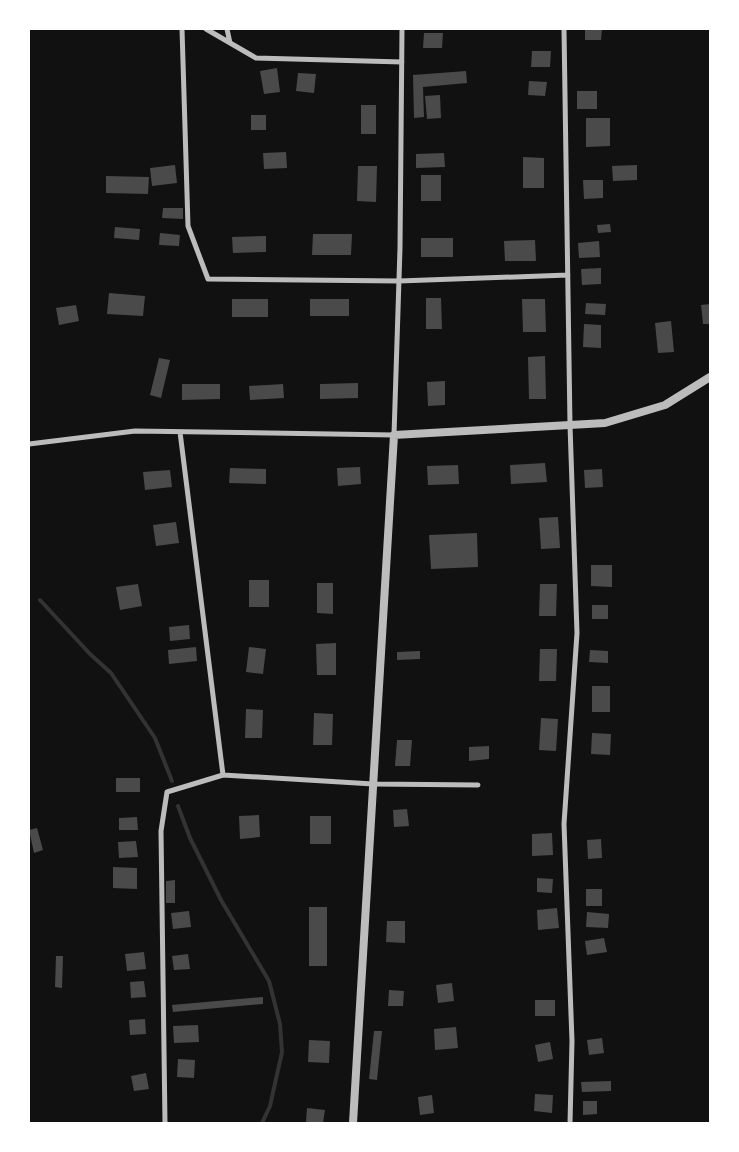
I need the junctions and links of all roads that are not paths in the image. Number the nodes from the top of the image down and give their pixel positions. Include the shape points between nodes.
1 (182, 29) edge
2 (206, 29) edge
3 (227, 29) edge
4 (402, 29) edge
5 (564, 29) edge
6 (230, 43) junction
7 (402, 62) junction
8 (568, 275) junction
9 (399, 281) junction
10 (710, 377) edge
11 (570, 425) junction
12 (180, 432) junction
13 (394, 435) junction
14 (29, 444) edge
15 (224, 775) junction
16 (373, 784) junction
17 (478, 785) dead end
18 (165, 1123) edge
19 (353, 1123) edge
20 (570, 1123) edge

1 - 9 street via 188,226 208,279
2 - 6 street
3 - 6 street
4 - 7 street
5 - 8 street
6 - 7 street via 256,58
7 - 9 street
8 - 9 street
8 - 11 street
9 - 13 street
10 - 11 street via 664,405 605,423
11 - 13 street
11 - 20 street via 577,633 564,824 572,1041
12 - 13 street
12 - 14 street via 135,431
12 - 15 street
13 - 16 street
15 - 16 street
15 - 18 street via 167,792 161,831
16 - 17 street
16 - 19 street

